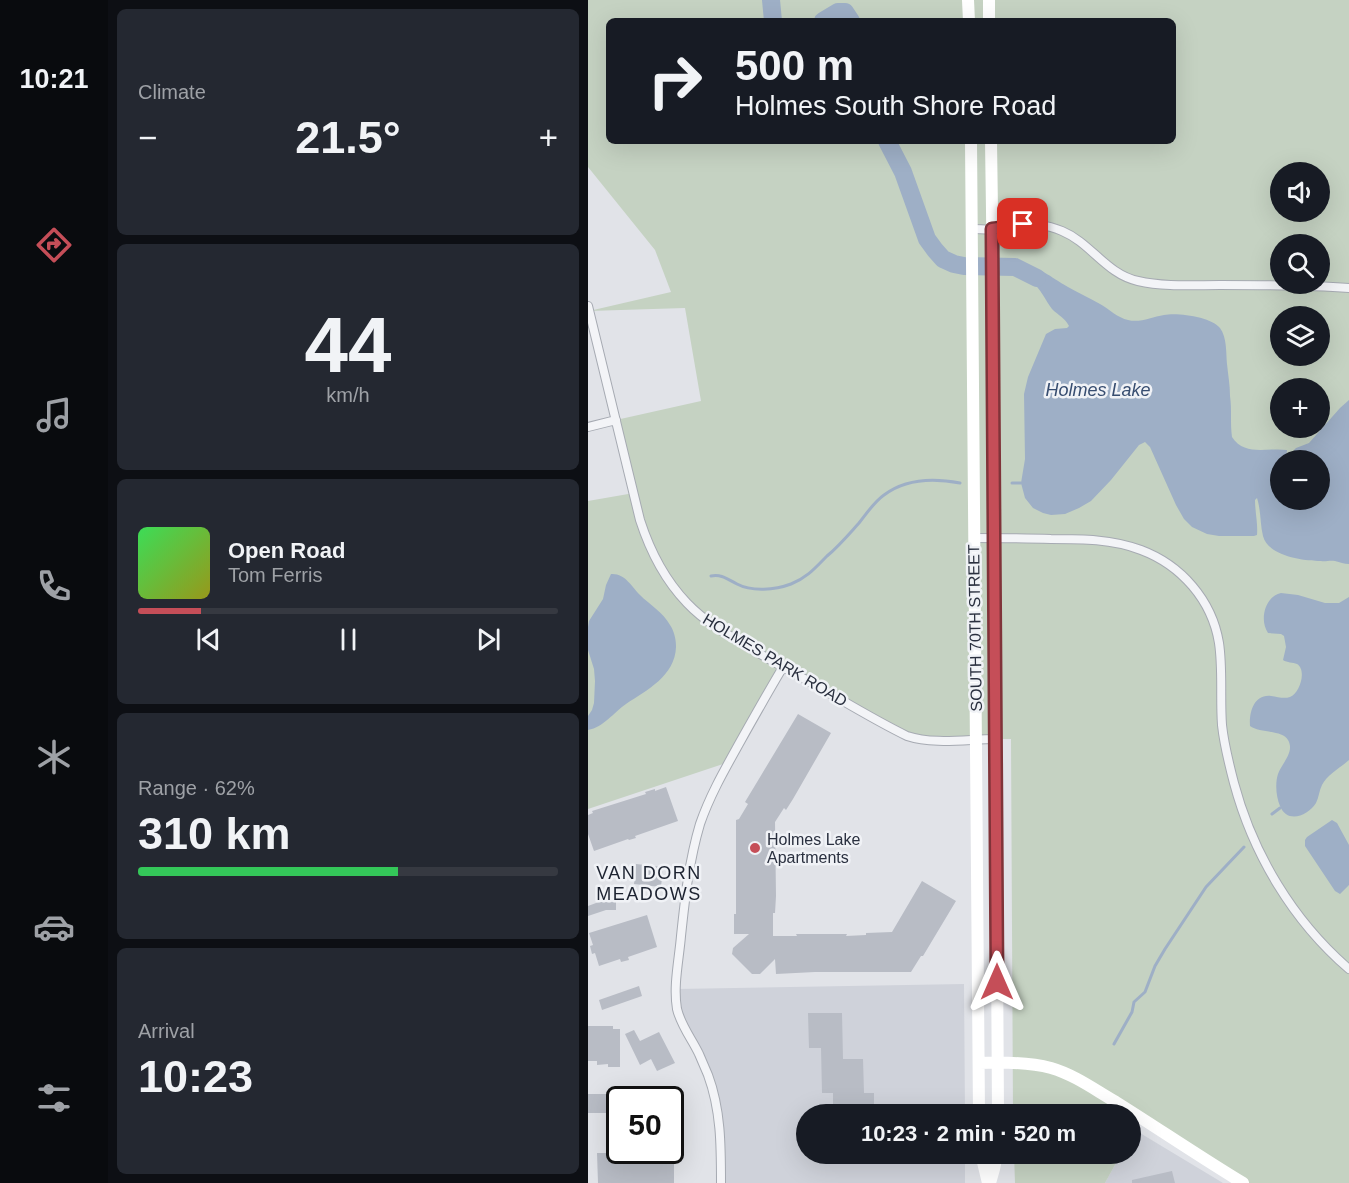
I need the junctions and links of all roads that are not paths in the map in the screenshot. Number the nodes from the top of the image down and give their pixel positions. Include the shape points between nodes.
1 (968, 0) edge
2 (989, 0) edge
3 (969, 18) edge
4 (989, 18) edge
5 (971, 144) edge
6 (991, 144) edge
7 (992, 208) junction
8 (1011, 225) junction
9 (972, 229) junction
10 (992, 229) junction
11 (1349, 288) edge
12 (588, 306) edge
13 (616, 420) junction
14 (588, 427) edge
15 (974, 538) junction
16 (994, 538) junction
17 (783, 667) junction
18 (976, 739) junction
19 (996, 739) junction
20 (1349, 969) edge
21 (979, 1063) junction
22 (998, 1063) junction
23 (979, 1104) edge
24 (998, 1104) edge
25 (984, 1164) edge
26 (995, 1164) edge
27 (721, 1183) edge
28 (989, 1183) edge
29 (1243, 1183) edge

1 - 3 main road
2 - 4 main road
5 - 9 main road, SOUTH 70TH STREET
6 - 7 main road, SOUTH 70TH STREET
7 - 8 street
7 - 10 main road, SOUTH 70TH STREET
8 - 10 street
8 - 11 street via 1062,231 1116,273 1140,281
9 - 10 street
9 - 15 main road, SOUTH 70TH STREET
10 - 16 main road, SOUTH 70TH STREET
12 - 13 street, HOLMES PARK ROAD
13 - 14 street
13 - 17 street, HOLMES PARK ROAD via 646,538 670,583 702,617
15 - 16 street
15 - 18 main road, SOUTH 70TH STREET
16 - 19 main road, SOUTH 70TH STREET
16 - 20 street via 1084,539 1122,544 1164,561 1190,583 1207,608 1219,643 1224,737 1242,813 1281,891 1308,929
17 - 18 street, HOLMES PARK ROAD via 907,736 924,740
17 - 27 street via 711,797 687,882 676,1000 715,1098
18 - 19 street, HOLMES PARK ROAD
18 - 21 main road, SOUTH 70TH STREET
19 - 22 main road, SOUTH 70TH STREET
21 - 22 main road
21 - 23 main road, SOUTH 70TH STREET
22 - 24 main road, SOUTH 70TH STREET
22 - 29 main road via 1038,1065 1068,1074
25 - 28 main road
26 - 28 main road

